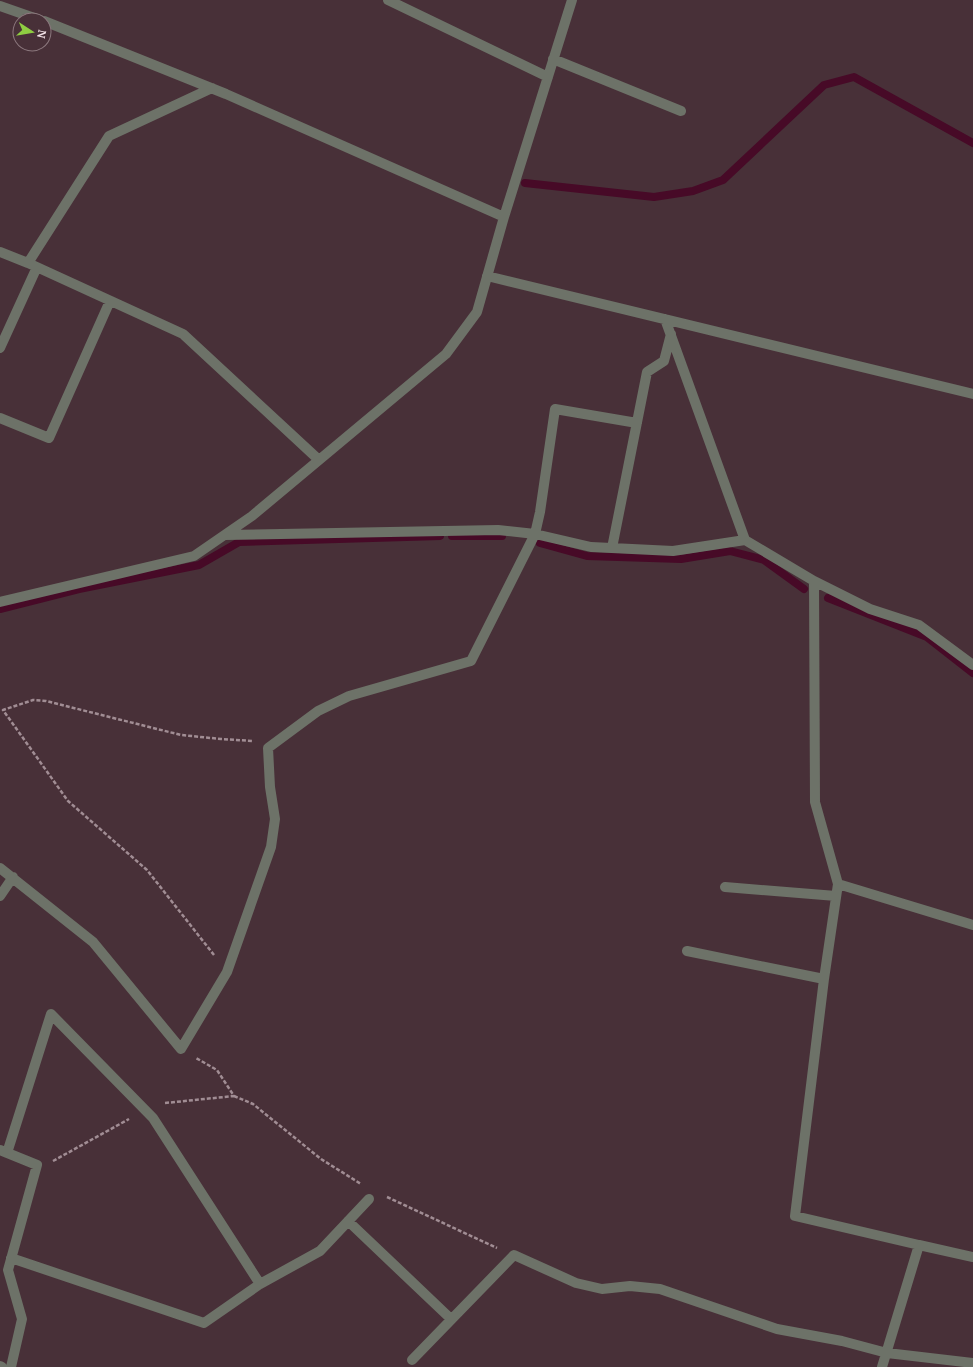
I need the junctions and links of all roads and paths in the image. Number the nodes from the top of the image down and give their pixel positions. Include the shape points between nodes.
1 (388, 0) edge
2 (572, 0) edge
3 (0, 6) edge
4 (17, 12) edge
5 (52, 25) edge
6 (553, 59) junction
7 (548, 77) junction
8 (212, 88) junction
9 (681, 110) dead end
10 (504, 217) junction
11 (0, 252) edge
12 (33, 265) junction
13 (487, 276) junction
14 (110, 300) junction
15 (665, 319) junction
16 (671, 334) junction
17 (0, 348) edge
18 (973, 394) edge
19 (0, 418) edge
20 (637, 423) junction
21 (319, 460) junction
22 (535, 534) junction
23 (225, 535) junction
24 (745, 540) junction
25 (612, 548) junction
26 (814, 581) junction
27 (0, 602) edge
28 (973, 665) edge
29 (268, 748) junction
30 (0, 868) edge
31 (13, 877) junction
32 (838, 884) junction
33 (725, 887) dead end
34 (0, 896) edge
35 (836, 896) junction
36 (973, 925) edge
37 (687, 951) dead end
38 (227, 972) junction
39 (824, 979) junction
40 (4, 1151) edge
41 (369, 1199) dead end
42 (348, 1221) junction
43 (919, 1245) junction
44 (973, 1257) edge
45 (11, 1258) junction
46 (260, 1284) junction
47 (451, 1319) junction
48 (887, 1353) junction
49 (412, 1360) dead end
50 (973, 1363) edge
51 (12, 1367) edge
52 (882, 1367) edge

1 - 7 street
2 - 6 street
3 - 4 street
5 - 8 street
6 - 7 street
6 - 9 street
7 - 10 street
8 - 10 street
8 - 12 street via 110,136
10 - 13 street
11 - 12 street
12 - 14 street
12 - 17 street
13 - 15 street
13 - 21 street via 477,312 446,354
14 - 19 street via 49,438
14 - 21 street via 183,334
15 - 16 street
15 - 18 street
16 - 20 street via 664,361 647,372
16 - 24 street
20 - 22 street via 555,409
20 - 25 street
21 - 23 street
22 - 23 street via 498,530
22 - 25 street
22 - 29 street via 470,661 350,696 318,712
23 - 27 street via 194,556
24 - 25 street via 673,551
24 - 26 street
26 - 28 street via 870,609 919,625
26 - 32 street via 815,802
29 - 38 street via 275,819 271,847
29 - 38 path via 253,741 180,735 46,701 33,700 3,710 68,801 147,870
30 - 31 street
31 - 34 street
31 - 38 street via 93,942 181,1049
32 - 35 street
32 - 36 street
33 - 35 street
35 - 39 street
37 - 39 street
39 - 43 street via 795,1216
40 - 45 street via 37,1166
40 - 46 street via 51,1014 153,1118
41 - 42 street
42 - 46 street via 320,1252
42 - 47 street
43 - 44 street
43 - 48 street
45 - 46 street via 204,1323
45 - 51 street via 8,1270 22,1319
47 - 48 street via 514,1255 576,1283 602,1289 630,1286 660,1288 777,1329 842,1341
47 - 49 street
48 - 50 street
48 - 52 street

